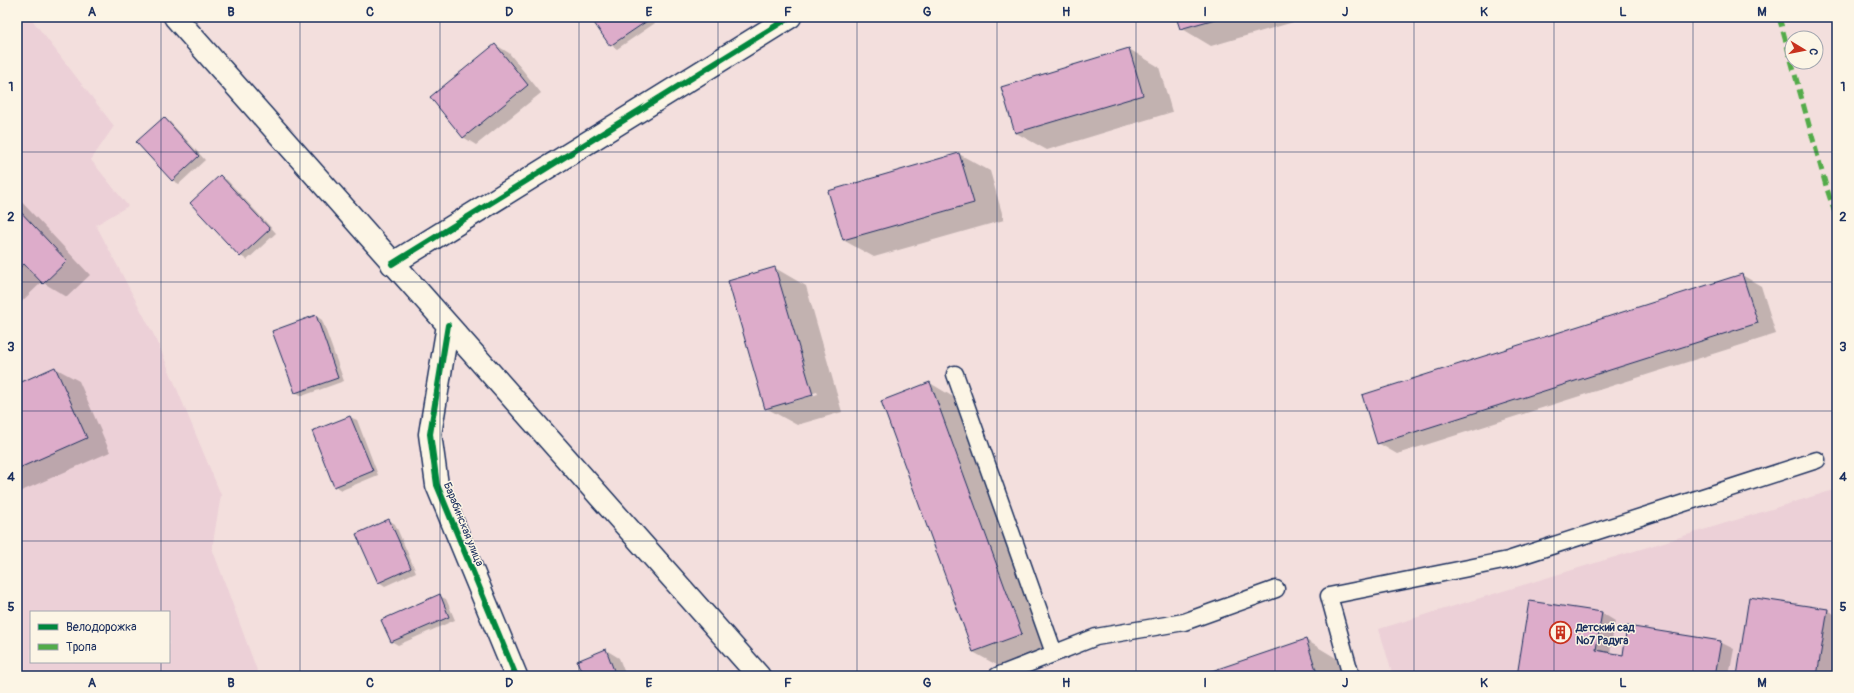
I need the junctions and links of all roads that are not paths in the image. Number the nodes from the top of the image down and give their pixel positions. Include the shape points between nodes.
1 (175, 17) edge
2 (790, 17) edge
3 (392, 264) junction
4 (448, 325) junction
5 (955, 374) dead end
6 (1817, 460) dead end
7 (1276, 589) dead end
8 (1054, 653) junction
9 (516, 676) edge
10 (759, 676) edge
11 (997, 676) edge
12 (1351, 676) edge

1 - 3 main road
2 - 3 main road
3 - 4 main road
4 - 9 main road, Барабинская улица via 430,434 437,485
4 - 10 main road
5 - 8 lane
6 - 12 lane via 1508,560 1329,596
7 - 8 lane via 1184,622 1096,637
8 - 11 lane

